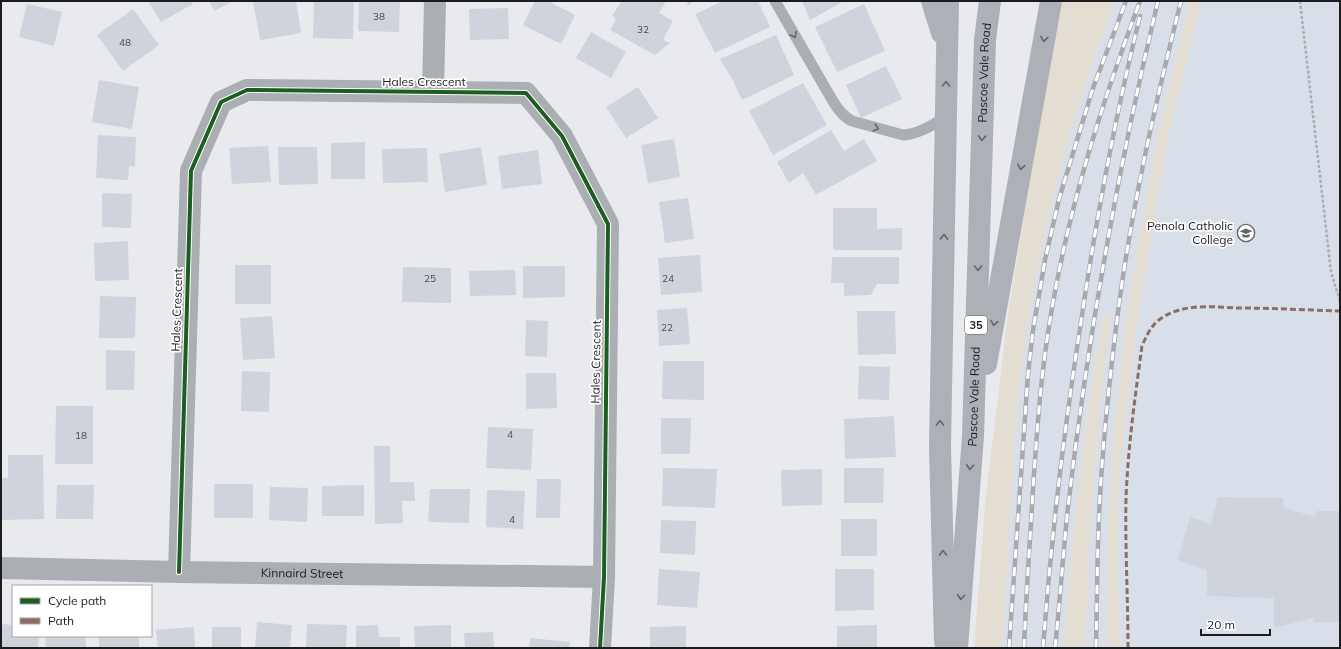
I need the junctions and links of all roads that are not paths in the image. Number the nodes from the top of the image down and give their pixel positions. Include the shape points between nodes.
1 (435, 1) edge
2 (775, 1) edge
3 (932, 1) edge
4 (948, 1) edge
5 (990, 1) edge
6 (1051, 1) edge
7 (947, 51) junction
8 (433, 92) junction
9 (946, 118) junction
10 (973, 436) junction
11 (1, 568) edge
12 (180, 572) junction
13 (604, 577) junction
14 (600, 648) edge
15 (945, 648) edge
16 (957, 648) edge

1 - 8 street
2 -> 9 lane via 834,103 846,118 903,135 920,131
3 - 7 main road
4 - 7 main road
5 -> 10 main road, Pascoe Vale Road / 35 via 985,40
6 -> 10 main road
9 -> 7 main road
8 - 12 street, Hales Crescent via 247,90 221,102 191,171
8 - 13 street, Hales Crescent via 526,93 562,136 608,224
15 -> 9 main road via 940,447
10 -> 16 main road, Pascoe Vale Road / 35
11 - 12 street, Kinnaird Street
12 - 13 street, Kinnaird Street
13 - 14 street, Hales Crescent

